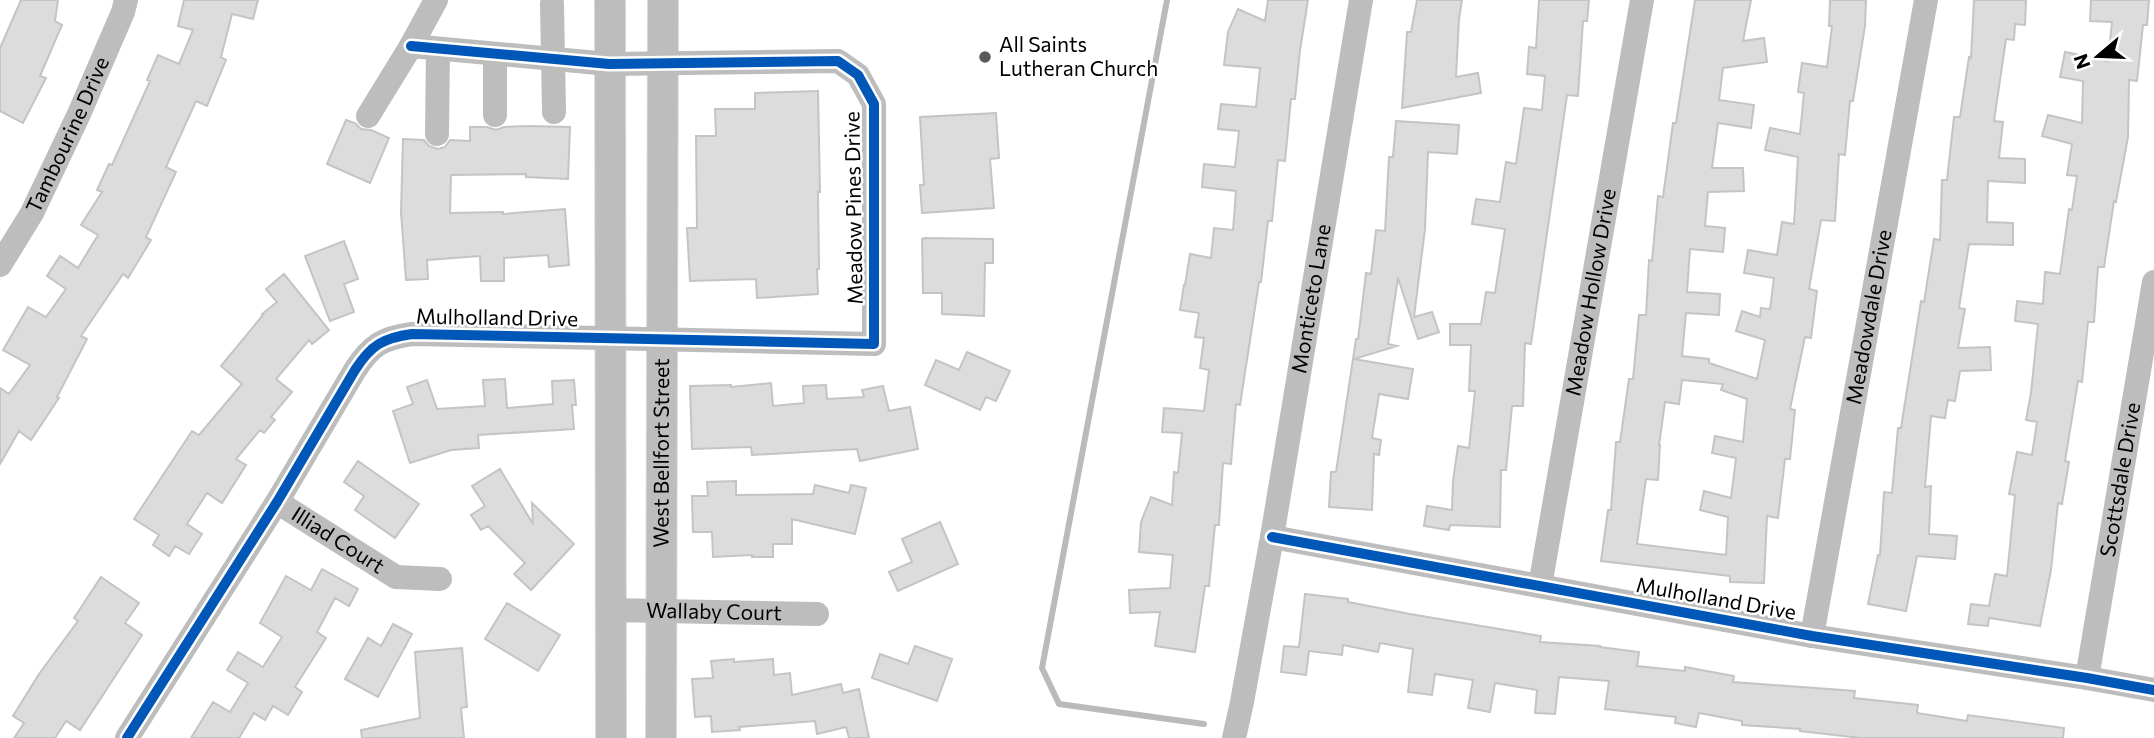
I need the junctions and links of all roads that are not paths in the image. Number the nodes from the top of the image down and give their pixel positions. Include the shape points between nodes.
1 (126, 0) edge
2 (436, 0) edge
3 (610, 0) edge
4 (663, 0) edge
5 (1360, 0) edge
6 (1642, 0) edge
7 (1926, 0) edge
8 (552, 4) dead end
9 (411, 46) junction
10 (438, 49) junction
11 (495, 54) junction
12 (553, 59) junction
13 (663, 63) junction
14 (610, 64) junction
15 (554, 112) dead end
16 (495, 115) dead end
17 (368, 116) dead end
18 (437, 134) dead end
19 (0, 265) edge
20 (2154, 282) edge
21 (610, 339) junction
22 (661, 340) junction
23 (874, 344) joint
24 (276, 502) junction
25 (1272, 537) junction
26 (440, 579) dead end
27 (1540, 586) junction
28 (611, 610) junction
29 (662, 611) junction
30 (817, 614) dead end
31 (1812, 636) junction
32 (2087, 678) junction
33 (2154, 690) edge
34 (127, 738) edge
35 (611, 738) edge
36 (661, 738) edge
37 (1234, 738) edge

1 - 19 street, Tambourine Drive via 50,176
2 - 9 street
3 - 14 main road
4 - 13 main road, West Bellfort Street
5 - 25 street, Monticeto Lane
6 - 27 street, Meadow Hollow Drive
7 - 31 street, Meadowdale Drive
8 - 12 street
9 - 10 street, Meadow Pines Drive
9 - 17 street
10 - 11 street, Meadow Pines Drive
10 - 18 street
11 - 12 street, Meadow Pines Drive
11 - 16 street
12 - 14 street, Meadow Pines Drive
12 - 15 street
13 - 14 street, Meadow Pines Drive
13 - 22 main road, West Bellfort Street
13 - 23 street, Meadow Pines Drive via 838,61 858,75 874,104
14 - 21 main road
20 - 32 street, Scottsdale Drive
21 - 22 street, Mulholland Drive
21 - 24 street, Mulholland Drive via 412,334 382,342 361,361
21 - 28 main road
22 - 23 street, Mulholland Drive
22 - 29 main road, West Bellfort Street
24 - 26 street, Illiad Court via 396,577
24 - 34 street, Mulholland Drive
25 - 27 street, Mulholland Drive
25 - 37 street, Monticeto Lane
27 - 31 street, Mulholland Drive
28 - 29 street, Wallaby Court
28 - 35 main road
29 - 30 street, Wallaby Court
29 - 36 main road, West Bellfort Street
31 - 32 street, Mulholland Drive
32 - 33 street, Mulholland Drive

